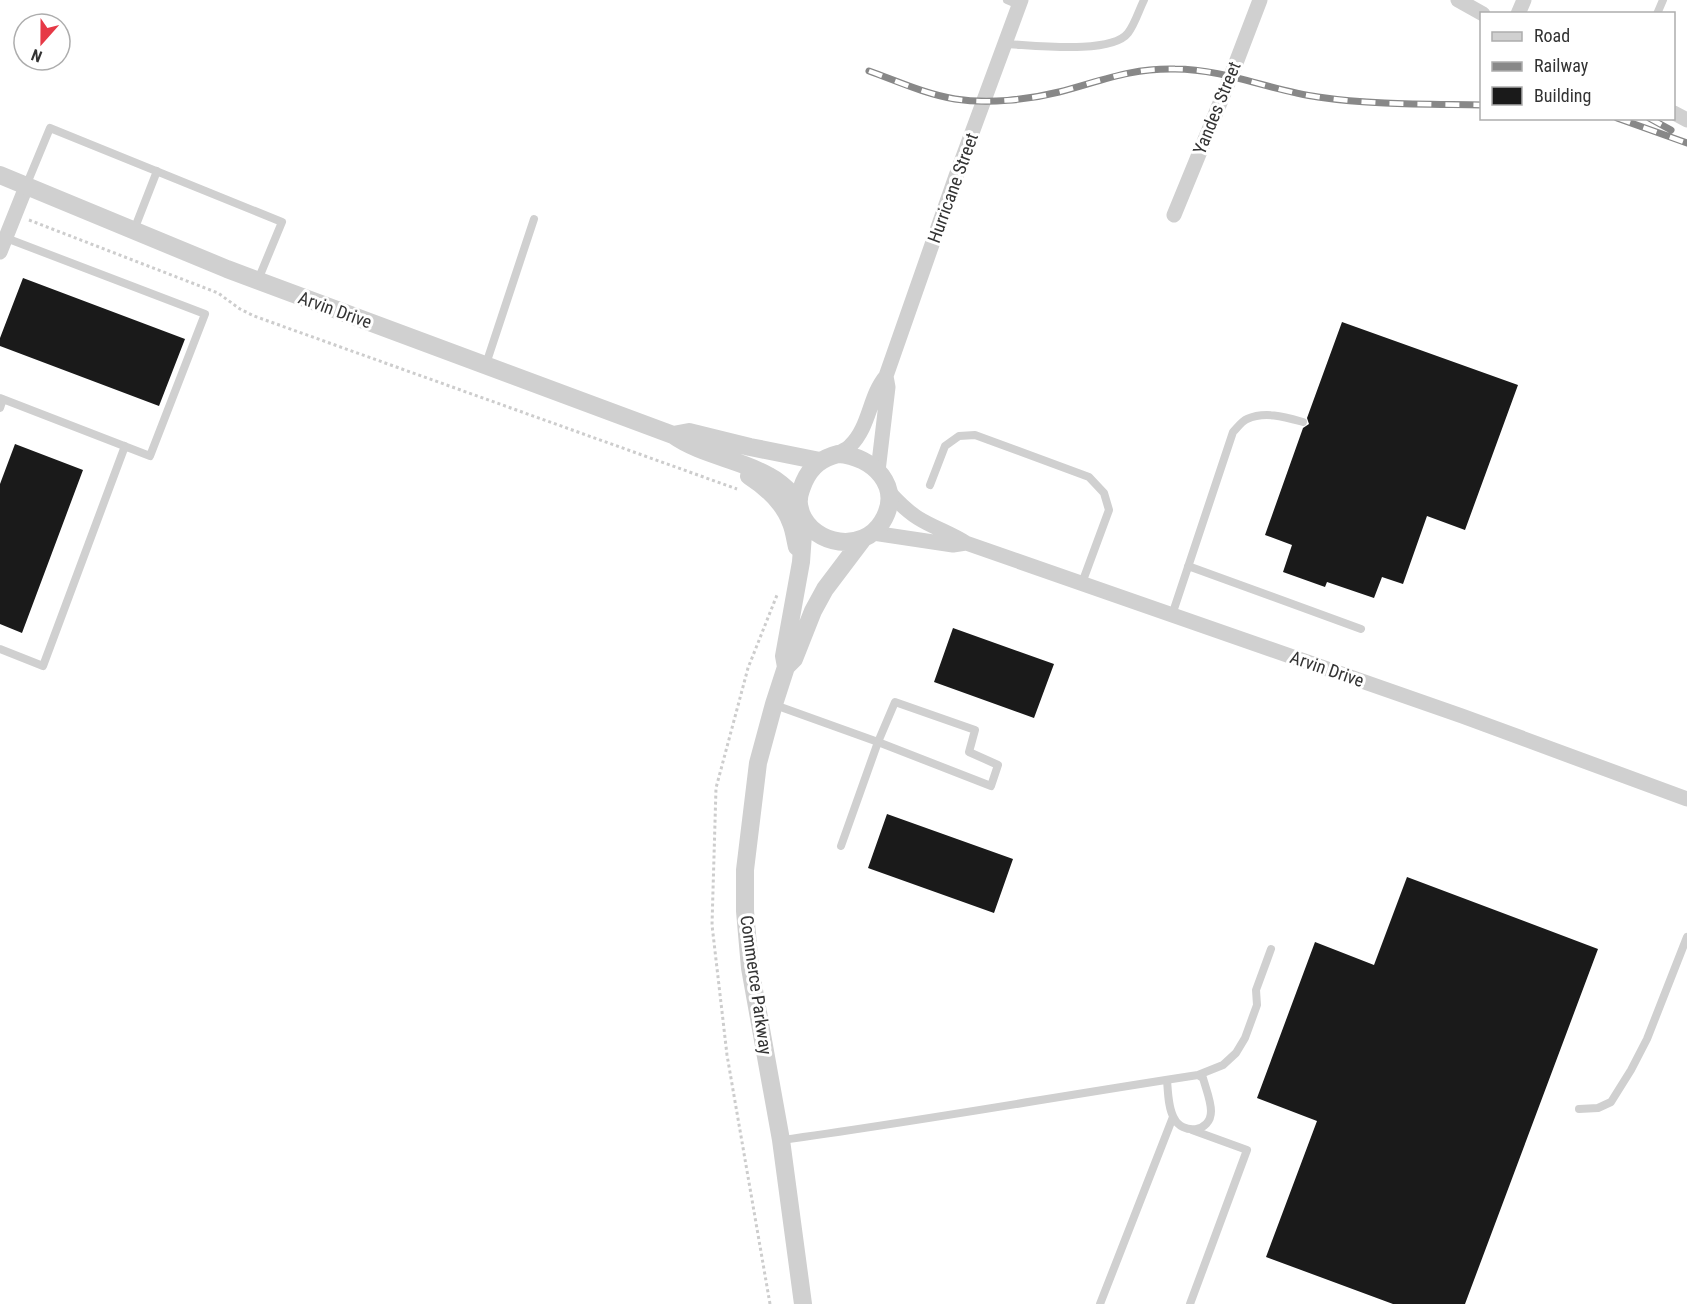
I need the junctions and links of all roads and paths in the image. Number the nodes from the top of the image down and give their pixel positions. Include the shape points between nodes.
1 (1144, 0) edge
2 (1260, 0) edge
3 (1458, 0) edge
4 (1016, 2) edge
5 (1480, 12) edge
6 (1005, 44) junction
7 (157, 171) junction
8 (0, 175) edge
9 (26, 187) junction
10 (17, 212) junction
11 (1174, 215) dead end
12 (534, 219) dead end
13 (134, 231) junction
14 (3, 245) edge
15 (258, 281) junction
16 (486, 366) junction
17 (886, 376) junction
18 (2, 398) edge
19 (0, 408) edge
20 (1303, 423) dead end
21 (673, 435) junction
22 (125, 446) junction
23 (838, 454) junction
24 (723, 457) junction
25 (820, 461) junction
26 (878, 471) junction
27 (930, 485) dead end
28 (742, 490) dead end
29 (889, 492) junction
30 (798, 500) junction
31 (804, 520) junction
32 (868, 536) junction
33 (966, 543) junction
34 (801, 562) junction
35 (1188, 566) junction
36 (1082, 583) junction
37 (780, 586) dead end
38 (1172, 615) junction
39 (1360, 629) dead end
40 (0, 649) edge
41 (786, 667) junction
42 (774, 704) junction
43 (878, 742) junction
44 (1687, 799) edge
45 (841, 846) dead end
46 (1687, 937) edge
47 (1270, 949) dead end
48 (1198, 1075) junction
49 (1167, 1080) junction
50 (1579, 1109) dead end
51 (1173, 1117) junction
52 (1190, 1130) junction
53 (781, 1140) junction
54 (770, 1304) edge
55 (803, 1304) edge
56 (1100, 1304) edge
57 (1190, 1304) edge

1 - 6 lane via 1127,34 1116,43 1083,47
2 - 11 street, Yandes Street
3 - 5 street
4 - 6 street, Hurricane Street
6 - 17 street, Hurricane Street
7 - 9 lane via 50,128
7 - 13 lane
7 - 15 lane via 282,222
8 - 9 street, Arvin Drive
9 - 10 street
9 - 13 street, Arvin Drive
10 - 14 street
10 - 28 path via 33,223 218,293 254,316
12 - 16 lane
13 - 15 street, Arvin Drive
14 - 22 lane via 205,314 150,456
15 - 16 street, Arvin Drive
16 - 21 street, Arvin Drive
17 - 23 street, Hurricane Street via 858,436
17 - 26 street, Hurricane Street
18 - 19 lane
18 - 22 lane
20 - 35 lane via 1264,415 1245,419 1233,432
21 - 24 street, Arvin Drive via 686,444
21 - 25 street, Arvin Drive via 689,432
22 - 40 lane via 43,666
23 - 25 street
23 - 26 street via 859,458
24 - 30 street, Arvin Drive via 768,475
24 - 34 street via 758,482 783,507
25 - 30 street via 806,478
26 - 29 street, Arvin Drive
27 - 36 lane via 945,446 967,435 1089,477 1104,493 1108,510
29 - 32 street via 886,514
29 - 33 street, Arvin Drive via 905,510
30 - 31 street
31 - 32 street, Arvin Drive via 833,541 844,543
31 - 34 street, Commerce Parkway
32 - 33 street, Arvin Drive
32 - 41 street, Commerce Parkway via 825,589 794,659
33 - 36 street, Arvin Drive
34 - 41 street, Commerce Parkway via 784,656
35 - 38 lane
35 - 39 lane
36 - 38 street, Arvin Drive
37 - 54 path via 748,668 716,788 712,925 728,1055
38 - 44 street, Arvin Drive
41 - 42 street, Commerce Parkway
42 - 43 lane
42 - 53 street, Commerce Parkway via 758,763 745,870 745,911 750,968
43 - 43 lane via 991,786 998,765 969,752 975,730 895,702
43 - 45 lane
46 - 50 lane via 1647,1039 1611,1102 1598,1108
47 - 48 lane via 1245,1038 1223,1065
48 - 49 lane
48 - 52 lane via 1203,1078 1211,1111 1205,1126
49 - 51 lane
49 - 53 lane
51 - 52 lane
51 - 56 lane
52 - 57 lane via 1247,1150
53 - 55 street, Commerce Parkway

